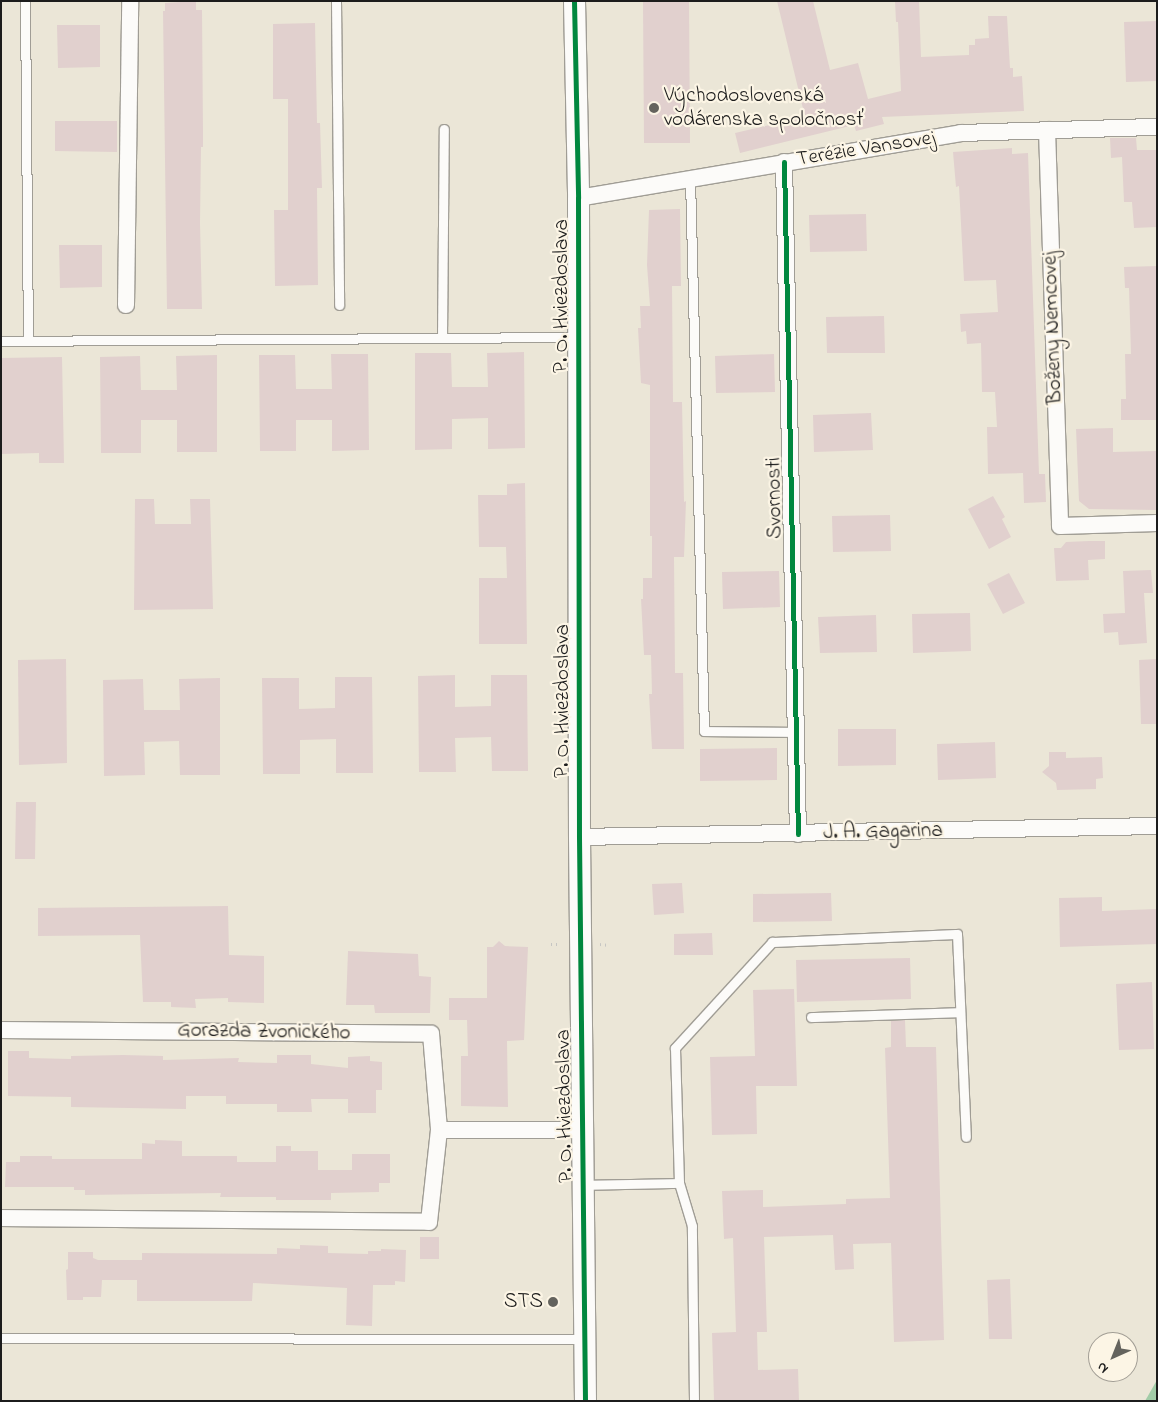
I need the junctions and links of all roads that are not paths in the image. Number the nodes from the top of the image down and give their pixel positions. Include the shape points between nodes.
1 (25, 1) edge
2 (130, 1) edge
3 (336, 1) edge
4 (574, 1) edge
5 (1157, 127) edge
6 (444, 129) dead end
7 (1047, 130) junction
8 (784, 162) junction
9 (690, 178) junction
10 (578, 198) junction
11 (126, 305) dead end
12 (338, 305) dead end
13 (578, 337) junction
14 (442, 338) junction
15 (1, 341) edge
16 (28, 341) junction
17 (1157, 523) edge
18 (797, 732) junction
19 (1157, 826) edge
20 (798, 834) junction
21 (579, 837) junction
22 (960, 1012) junction
23 (811, 1017) dead end
24 (1, 1030) edge
25 (439, 1130) junction
26 (581, 1130) junction
27 (966, 1137) dead end
28 (679, 1183) junction
29 (582, 1185) junction
30 (1, 1218) edge
31 (1, 1338) edge
32 (584, 1339) junction
33 (585, 1401) edge
34 (694, 1401) edge

1 - 16 lane
2 - 11 street
3 - 12 lane
4 - 10 street, P. O. Hviezdoslava
5 - 7 street, Terézie Vansovej
6 - 14 lane
7 - 8 street, Terézie Vansovej via 961,133
7 - 17 street, Boženy Nemcovej via 1060,526
8 - 9 street, Terézie Vansovej
8 - 18 street, Svornosti
9 - 10 street, Terézie Vansovej
9 - 18 lane via 704,731
10 - 13 street, P. O. Hviezdoslava
13 - 14 lane
13 - 21 street, P. O. Hviezdoslava
14 - 16 lane
15 - 16 lane
18 - 20 street, Svornosti
19 - 20 street, J. A. Gagarina
20 - 21 street, J. A. Gagarina
21 - 26 street, P. O. Hviezdoslava
22 - 23 lane
22 - 27 lane
22 - 28 lane via 957,934 772,942 676,1048
24 - 25 street, Gorazda Zvonického via 431,1034
25 - 26 street
25 - 30 street, Gorazda Zvonického via 429,1222
26 - 29 street, P. O. Hviezdoslava
28 - 29 lane
28 - 34 lane via 692,1226
29 - 32 street, P. O. Hviezdoslava
31 - 32 lane
32 - 33 street, P. O. Hviezdoslava

